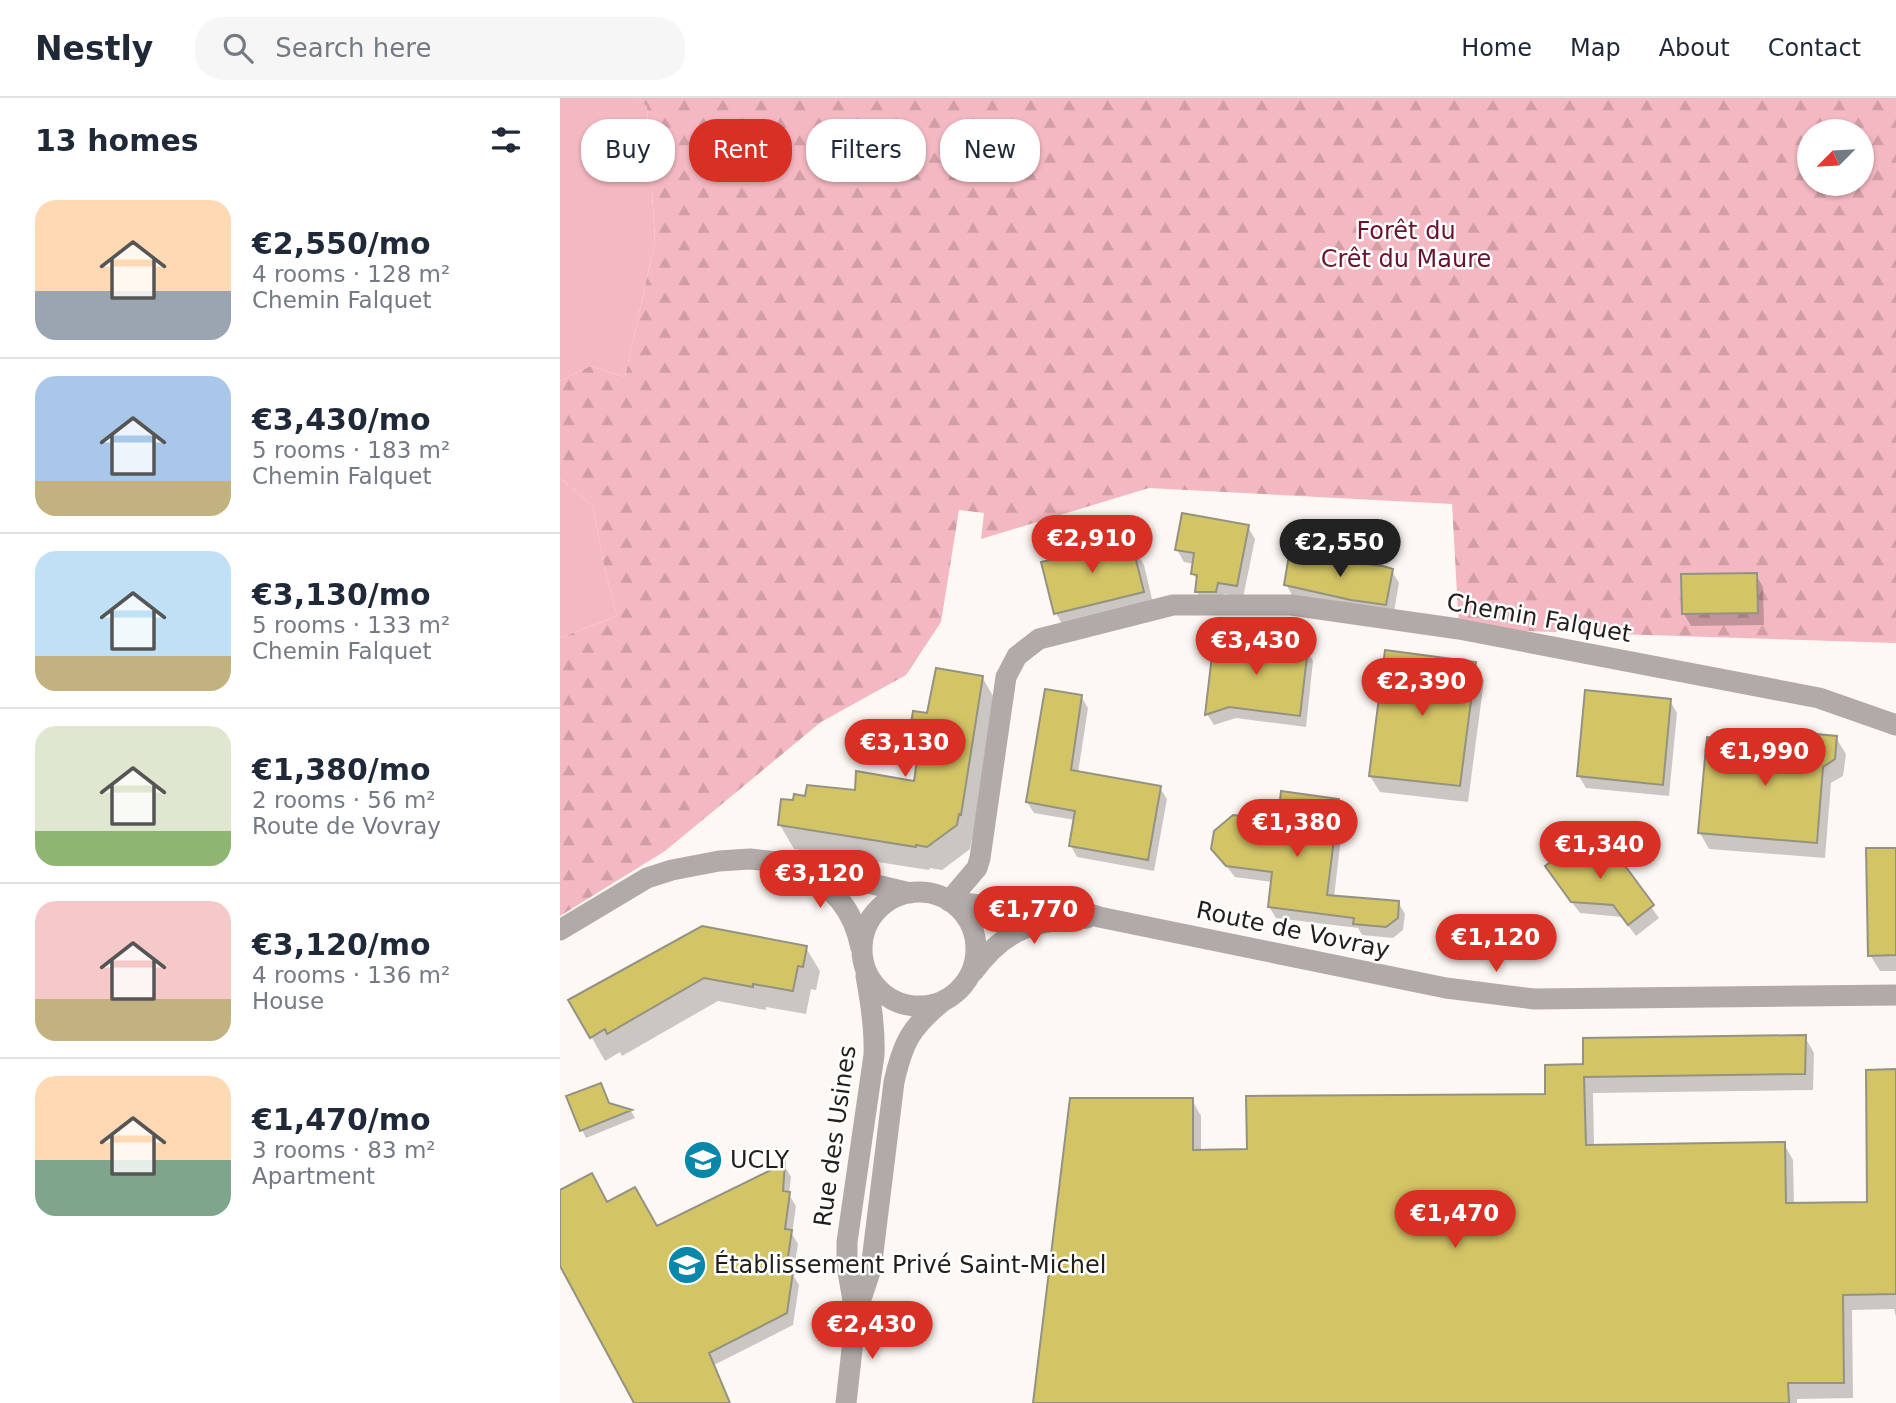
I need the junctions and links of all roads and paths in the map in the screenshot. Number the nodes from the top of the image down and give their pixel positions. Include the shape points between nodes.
1 (1896, 726) edge
2 (785, 864) junction
3 (910, 893) junction
4 (950, 901) junction
5 (1099, 917) junction
6 (560, 930) edge
7 (863, 959) junction
8 (968, 978) junction
9 (1896, 995) edge
10 (943, 1001) junction
11 (856, 1314) junction
12 (846, 1403) edge

1 - 4 street, Chemin Falquet via 1819,698 1459,629 1290,605 1173,604 1039,639 1017,656 1006,677 980,858
2 - 3 street via 815,866
2 - 6 street via 750,859 672,870 647,878
2 - 7 street, Rue des Usines via 811,876 841,900 852,915
3 - 4 street
3 - 7 street via 880,907 869,920
4 - 5 street, Route de Vovray via 979,905 1050,901
4 - 8 street via 974,936 974,965
5 - 8 street, Route de Vovray via 1048,920 1023,928 994,948
5 - 9 street, Route de Vovray via 1446,988 1534,999
7 - 10 street via 870,980 893,1000 909,1006
7 - 11 street, Rue des Usines via 874,1046 848,1242
8 - 10 street
10 - 11 street, Rue des Usines via 916,1025 899,1060 871,1269
11 - 12 street, Rue des Usines

